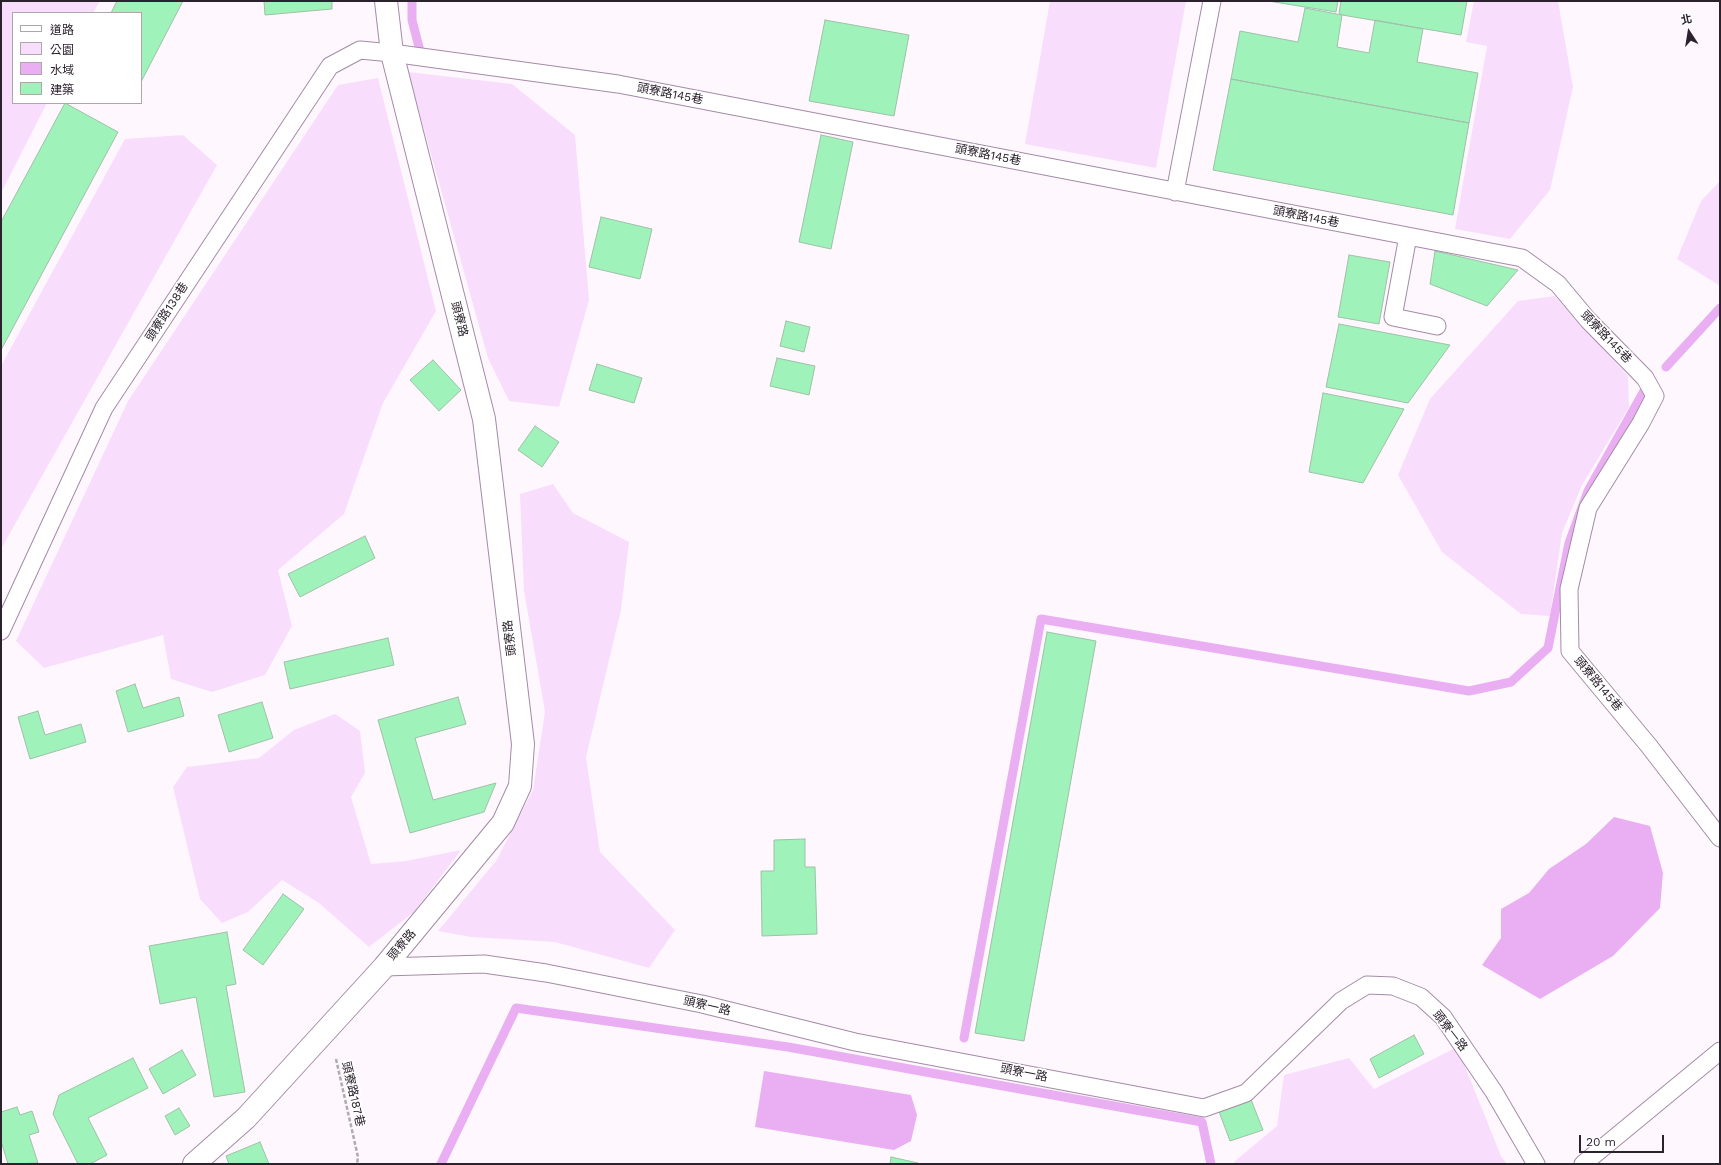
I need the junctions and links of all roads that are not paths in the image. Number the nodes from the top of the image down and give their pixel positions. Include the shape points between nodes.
1 (386, 1) edge
2 (1212, 1) edge
3 (392, 53) junction
4 (1175, 192) junction
5 (1408, 236) junction
6 (1437, 326) dead end
7 (1, 631) edge
8 (1720, 838) edge
9 (384, 966) junction
10 (1720, 1051) edge
11 (194, 1164) edge
12 (1536, 1164) edge
13 (1583, 1164) edge

1 - 3 street, 頭寮路
2 - 4 lane
3 - 4 lane, 頭寮路145巷 via 618,84
3 - 7 lane, 頭寮路138巷 via 360,50 330,66 104,408
3 - 9 street, 頭寮路 via 484,419 523,744 520,786 503,823
4 - 5 lane, 頭寮路145巷
5 - 6 lane via 1393,317
5 - 8 lane, 頭寮路145巷 via 1522,258 1558,284 1588,320 1645,378 1655,396 1588,508 1569,589 1570,651 1649,746
9 - 11 street, 頭寮路 via 246,1118
9 - 12 lane, 頭寮一路 via 484,964 546,973 702,1004 855,1042 1204,1108 1246,1093 1341,1001 1367,985 1393,986 1421,997 1443,1017 1494,1092
10 - 13 lane

